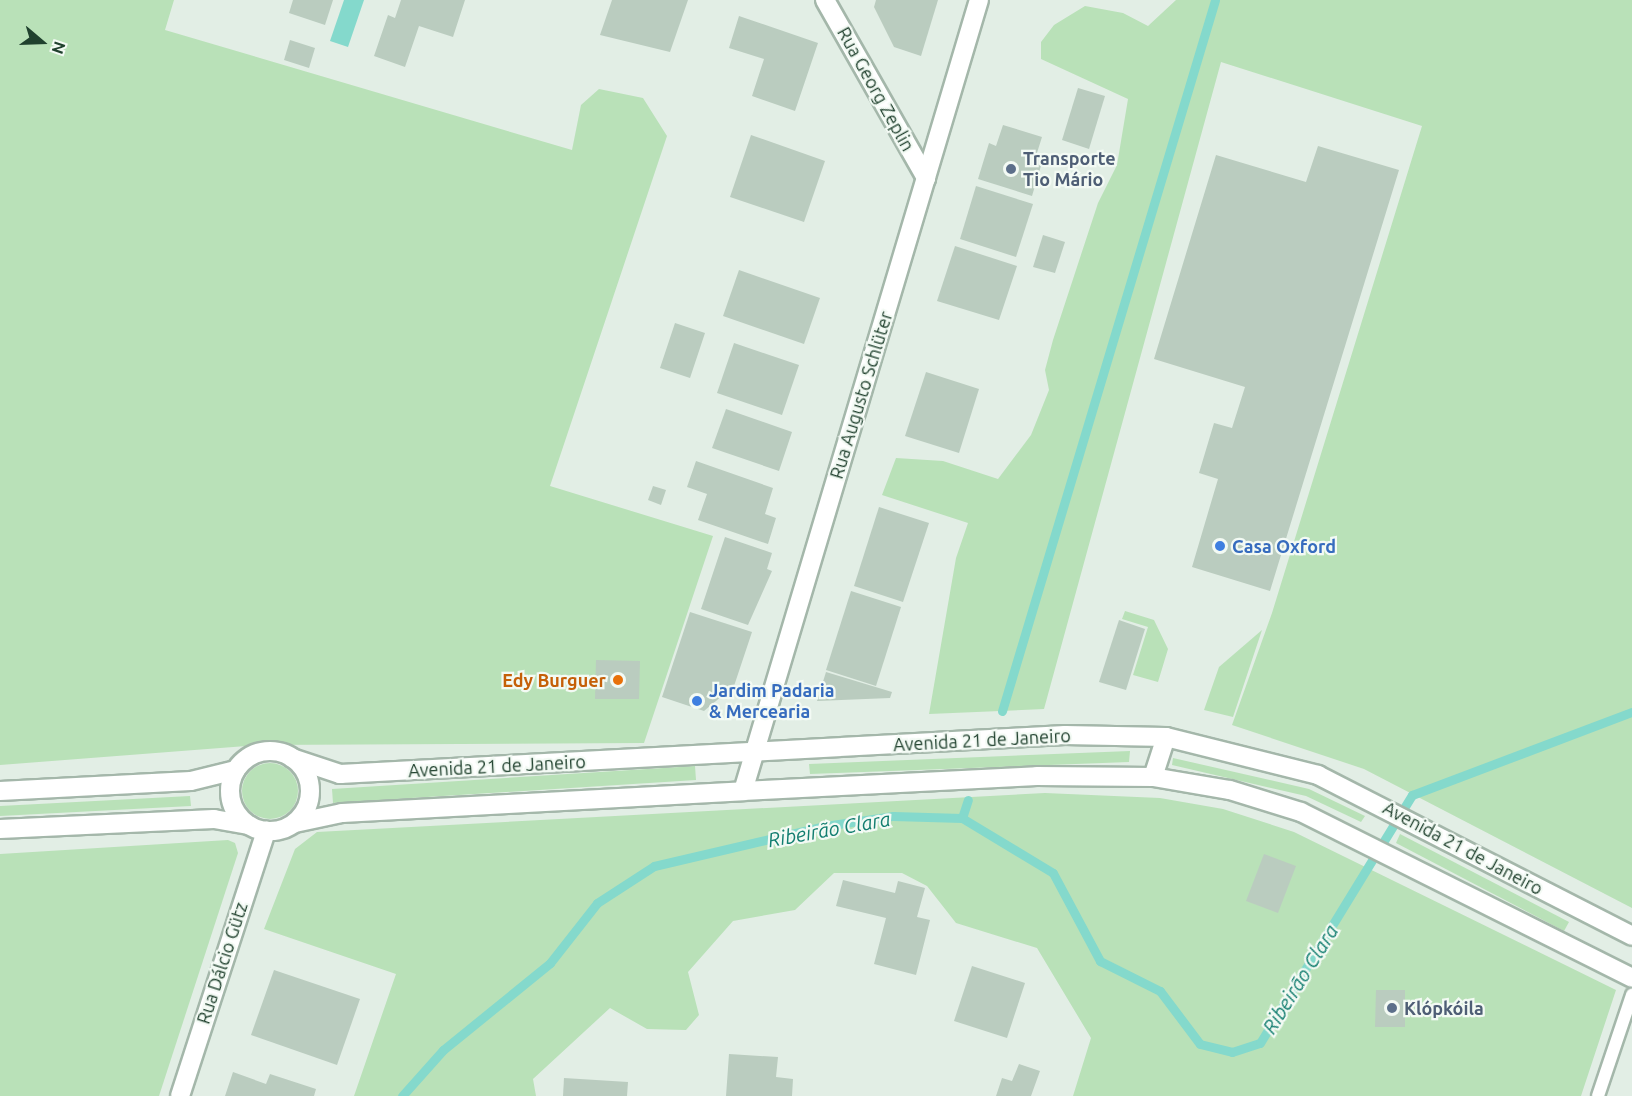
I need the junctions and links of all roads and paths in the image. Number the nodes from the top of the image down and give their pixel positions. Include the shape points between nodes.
1 (825, 0) edge
2 (980, 0) edge
3 (926, 178) junction
4 (1166, 737) junction
5 (755, 752) junction
6 (292, 758) junction
7 (236, 770) junction
8 (1153, 777) junction
9 (743, 790) junction
10 (0, 791) edge
11 (295, 823) junction
12 (258, 828) junction
13 (0, 829) edge
14 (1632, 936) edge
15 (1632, 978) edge
16 (1632, 994) edge
17 (180, 1096) edge
18 (1598, 1096) edge

1 - 3 main road, Rua Georg Zeplin
2 - 3 main road, Rua Augusto Schlüter
3 - 5 main road, Rua Augusto Schlüter
4 - 5 main road, Avenida 21 de Janeiro via 1065,735
4 - 8 main road
4 - 14 main road, Avenida 21 de Janeiro via 1280,762 1379,803
5 - 6 main road, Avenida 21 de Janeiro via 340,774
5 - 9 main road, Rua Augusto Schlüter
6 - 7 main road via 268,751
6 - 11 main road via 310,790 303,814
7 - 10 main road via 191,781
7 - 12 main road via 230,795
8 - 9 main road via 1037,776
8 - 15 main road via 1267,801 1359,838
9 - 11 main road via 342,813
11 - 12 main road
12 - 13 main road via 214,819
12 - 17 main road, Rua Dálcio Gütz
16 - 18 lane

